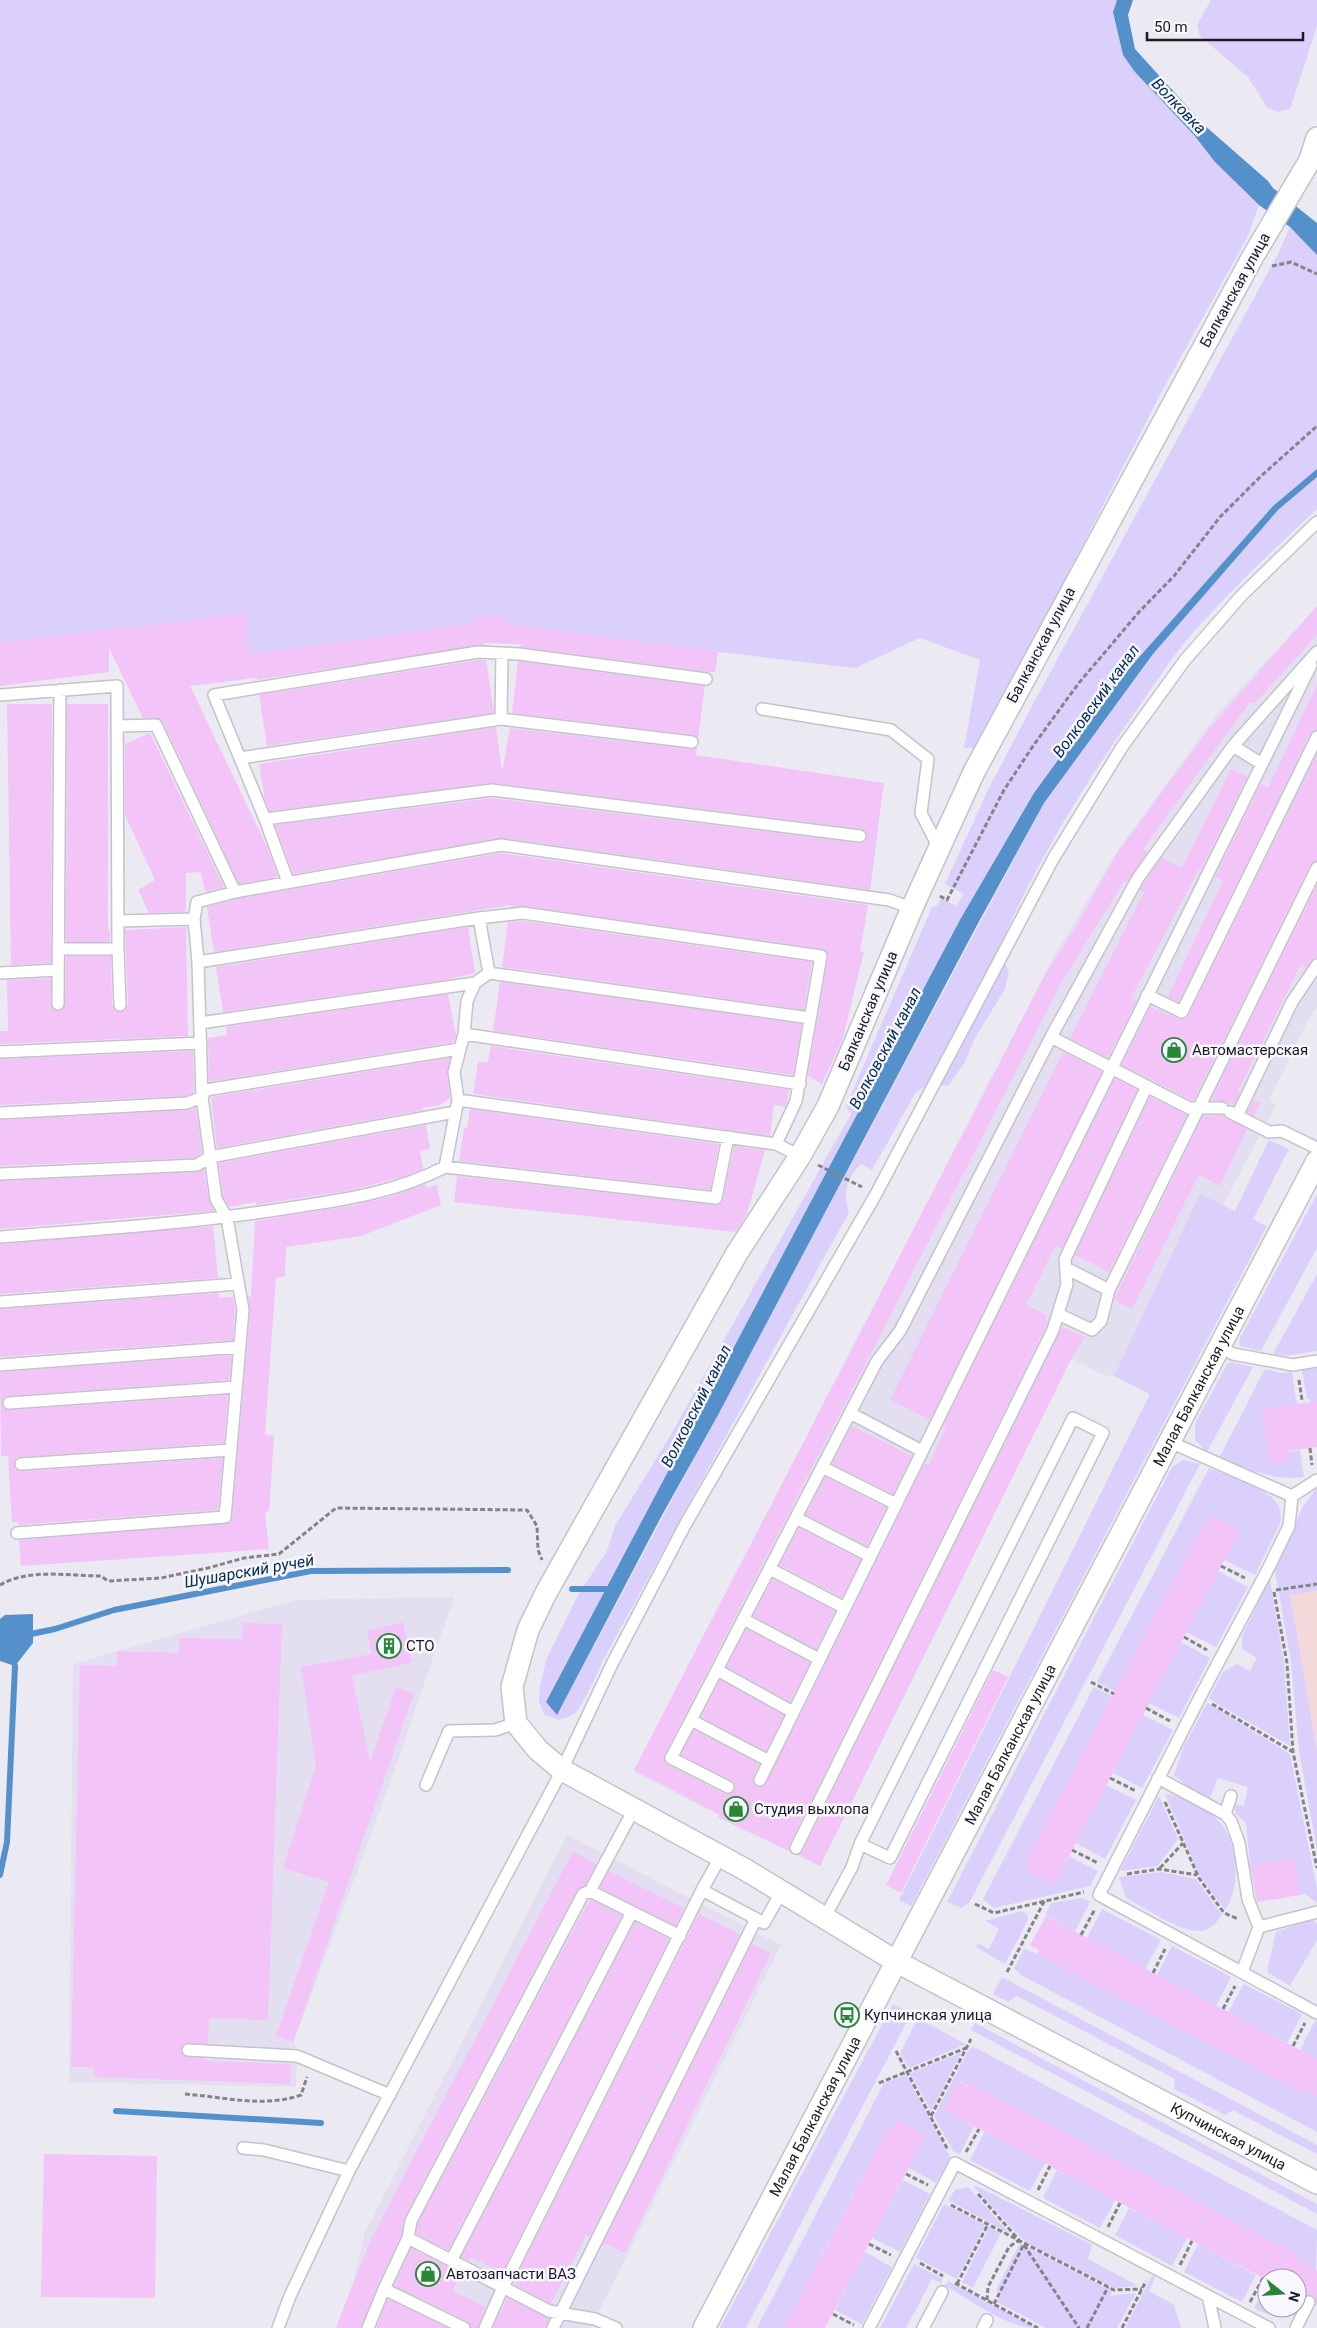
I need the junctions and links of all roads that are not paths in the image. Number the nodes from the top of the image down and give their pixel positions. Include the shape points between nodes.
1 (1317, 138) edge
2 (1317, 522) edge
3 (502, 653) junction
4 (706, 679) dead end
5 (60, 690) junction
6 (0, 695) edge
7 (762, 709) dead end
8 (501, 718) junction
9 (118, 726) junction
10 (1317, 737) edge
11 (692, 742) dead end
12 (1233, 746) junction
13 (240, 758) junction
14 (1262, 764) junction
15 (265, 819) junction
16 (860, 836) dead end
17 (939, 848) junction
18 (1317, 868) edge
19 (288, 882) junction
20 (235, 892) junction
21 (912, 908) junction
22 (479, 918) junction
23 (194, 919) junction
24 (118, 921) junction
25 (59, 949) junction
26 (118, 949) junction
27 (198, 962) junction
28 (1317, 965) edge
29 (58, 970) junction
30 (489, 972) junction
31 (0, 973) edge
32 (475, 983) junction
33 (1147, 995) junction
34 (58, 1004) dead end
35 (120, 1005) dead end
36 (810, 1018) junction
37 (200, 1023) junction
38 (464, 1034) junction
39 (1051, 1037) junction
40 (201, 1043) junction
41 (460, 1049) junction
42 (0, 1052) edge
43 (1111, 1068) junction
44 (800, 1084) junction
45 (1147, 1086) junction
46 (202, 1097) junction
47 (458, 1100) junction
48 (1201, 1103) junction
49 (455, 1112) junction
50 (0, 1113) edge
51 (1237, 1116) junction
52 (728, 1137) junction
53 (776, 1144) junction
54 (1317, 1148) edge
55 (210, 1157) junction
56 (1317, 1161) edge
57 (803, 1162) junction
58 (445, 1167) junction
59 (0, 1174) edge
60 (227, 1218) junction
61 (0, 1237) edge
62 (1066, 1268) junction
63 (238, 1284) junction
64 (1110, 1290) junction
65 (0, 1302) edge
66 (1058, 1314) junction
67 (240, 1347) junction
68 (1220, 1348) junction
69 (1317, 1360) edge
70 (0, 1365) edge
71 (236, 1387) junction
72 (9, 1403) dead end
73 (850, 1414) junction
74 (1170, 1442) junction
75 (231, 1450) junction
76 (922, 1450) junction
77 (21, 1464) dead end
78 (822, 1467) junction
79 (1317, 1480) edge
80 (1292, 1496) junction
81 (896, 1504) junction
82 (796, 1518) junction
83 (17, 1533) dead end
84 (870, 1556) junction
85 (770, 1569) junction
86 (844, 1608) junction
87 (743, 1620) junction
88 (820, 1659) junction
89 (717, 1670) junction
90 (793, 1712) junction
91 (691, 1720) junction
92 (516, 1723) junction
93 (769, 1761) junction
94 (561, 1773) junction
95 (1158, 1778) junction
96 (760, 1780) dead end
97 (426, 1785) dead end
98 (728, 1788) dead end
99 (1231, 1796) dead end
100 (634, 1809) junction
101 (1224, 1814) junction
102 (860, 1844) junction
103 (796, 1848) dead end
104 (721, 1856) junction
105 (702, 1890) junction
106 (590, 1891) junction
107 (782, 1891) junction
108 (632, 1912) junction
109 (1317, 1912) edge
110 (826, 1918) junction
111 (756, 1919) junction
112 (1259, 1927) junction
113 (680, 1936) junction
114 (897, 1962) junction
115 (1242, 1972) junction
116 (1317, 2013) edge
117 (188, 2050) dead end
118 (390, 2095) junction
119 (243, 2148) dead end
120 (348, 2171) junction
121 (1317, 2184) edge
122 (408, 2238) junction
123 (452, 2259) junction
124 (503, 2287) junction
125 (384, 2289) junction
126 (942, 2292) dead end
127 (1208, 2296) junction
128 (1309, 2302) dead end
129 (561, 2312) junction
130 (278, 2328) edge
131 (368, 2328) edge
132 (464, 2328) edge
133 (485, 2328) edge
134 (553, 2328) edge
135 (616, 2328) edge
136 (704, 2328) edge
137 (869, 2328) edge
138 (923, 2328) edge
139 (1215, 2328) edge
140 (1269, 2328) edge
141 (1296, 2328) edge

1 - 17 street, Балканская улица via 1310,160 1252,258 1024,676
2 - 94 lane via 1242,595 1185,660 1122,747 1053,859 876,1194 685,1525 612,1664
3 - 4 lane
3 - 8 lane
3 - 13 lane via 478,652 214,694
5 - 6 lane
5 - 9 lane via 116,686
5 - 25 lane
7 - 17 lane via 891,730 928,759 921,813
8 - 11 lane
8 - 13 lane
9 - 20 lane via 156,725
9 - 24 lane
10 - 33 lane via 1182,1012
12 - 14 lane
12 - 14 lane via 1317,652
12 - 39 lane via 1138,878
13 - 15 lane
14 - 33 lane
15 - 16 lane via 492,790
15 - 19 lane
17 - 21 street, Балканская улица
18 - 48 lane
19 - 20 lane
19 - 21 lane via 501,845 888,900
20 - 23 lane via 197,902
21 - 57 street, Балканская улица
22 - 27 lane
22 - 30 lane
22 - 36 lane via 523,913 820,956
23 - 24 lane
23 - 27 lane
24 - 26 lane
25 - 26 lane
25 - 29 lane
26 - 35 lane
27 - 37 lane
28 - 51 lane via 1292,1002
29 - 31 lane
29 - 34 lane
30 - 32 lane
30 - 36 lane
32 - 37 lane
32 - 38 lane via 467,1001
33 - 43 lane
36 - 44 lane
37 - 40 lane
38 - 41 lane
38 - 44 lane
39 - 43 lane
39 - 73 lane via 900,1331 877,1361
40 - 42 lane
40 - 46 lane
41 - 46 lane via 206,1090
41 - 47 lane via 454,1072
43 - 45 lane
43 - 76 lane
44 - 53 lane via 796,1101
45 - 48 lane via 1190,1108
45 - 62 lane via 1065,1259
46 - 50 lane via 187,1103
46 - 55 lane
47 - 49 lane
47 - 52 lane
48 - 51 lane
48 - 64 lane
49 - 55 lane
49 - 58 lane
51 - 54 lane via 1269,1132 1282,1131
52 - 53 lane
52 - 58 lane via 716,1198
53 - 57 lane
55 - 59 lane via 197,1165
55 - 60 lane via 216,1199
56 - 68 street, Малая Балканская улица
57 - 92 street, Балканская улица via 737,1253 556,1574 528,1630 519,1659 512,1687
58 - 60 lane via 418,1181 360,1197
60 - 61 lane
60 - 63 lane
62 - 64 lane
62 - 66 lane via 1067,1284
63 - 65 lane
63 - 67 lane via 243,1310
64 - 66 lane via 1101,1321 1092,1330
66 - 103 lane via 1053,1330
67 - 70 lane
67 - 71 lane
68 - 69 lane via 1233,1354 1293,1365
68 - 74 street, Малая Балканская улица
71 - 72 lane
71 - 75 lane
73 - 76 lane
73 - 78 lane
74 - 80 lane
74 - 114 street, Малая Балканская улица
75 - 77 lane
75 - 83 lane via 225,1517
76 - 81 lane
78 - 81 lane
78 - 82 lane
79 - 80 lane
80 - 95 lane via 1289,1526
81 - 84 lane
82 - 84 lane
82 - 85 lane
84 - 86 lane
85 - 86 lane
85 - 87 lane
86 - 88 lane
87 - 88 lane
87 - 89 lane
88 - 90 lane
89 - 90 lane
89 - 91 lane
90 - 93 lane
91 - 93 lane
91 - 98 lane via 671,1758
92 - 94 street, Купчинская улица
92 - 97 lane via 495,1730 449,1731
93 - 96 lane
94 - 100 street, Купчинская улица
94 - 118 lane
95 - 101 lane
95 - 115 lane via 1100,1895
99 - 101 lane
100 - 104 street, Купчинская улица
100 - 106 lane
101 - 112 lane via 1236,1829 1248,1899
102 - 102 lane via 1073,1418 1103,1433 890,1858
102 - 110 lane
104 - 105 lane
104 - 107 street, Купчинская улица
105 - 111 lane
105 - 113 lane
106 - 108 lane
106 - 122 lane via 583,1894 411,2220
107 - 110 street, Купчинская улица
107 - 111 lane via 764,1923
108 - 113 lane
108 - 123 lane
109 - 112 lane
110 - 114 street, Купчинская улица
111 - 129 lane
112 - 115 lane
113 - 124 lane
114 - 121 street, Купчинская улица
114 - 136 street, Малая Балканская улица
115 - 116 lane
117 - 118 lane via 298,2056
118 - 120 lane
119 - 120 lane via 264,2150
120 - 130 lane
122 - 123 lane
122 - 125 lane
123 - 124 lane
124 - 129 lane via 549,2311
124 - 133 lane
125 - 131 lane
125 - 132 lane
126 - 138 lane
127 - 137 lane via 955,2163
127 - 139 lane
127 - 140 lane
128 - 141 lane
129 - 134 lane
129 - 135 lane via 595,2319

